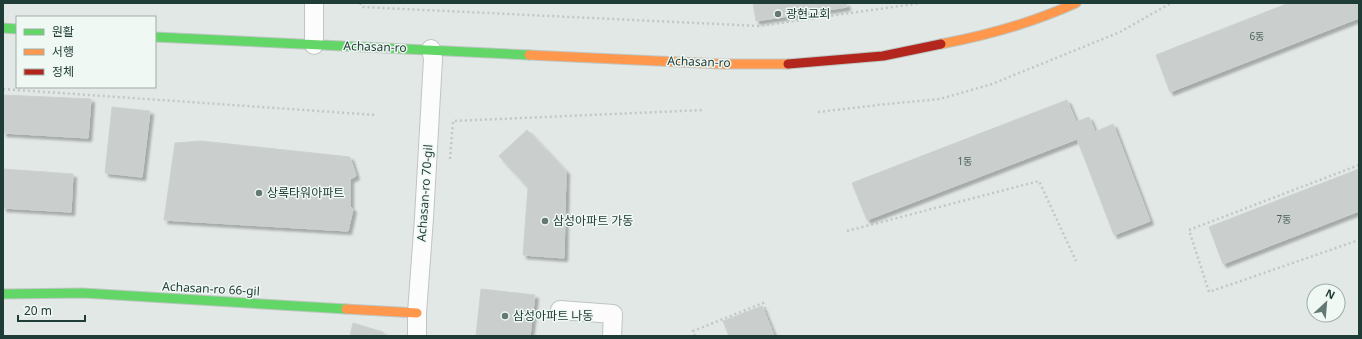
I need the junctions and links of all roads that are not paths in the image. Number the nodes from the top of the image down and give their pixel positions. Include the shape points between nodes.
1 (314, 3) edge
2 (1076, 3) edge
3 (3, 28) edge
4 (16, 29) edge
5 (156, 37) edge
6 (314, 45) junction
7 (431, 49) junction
8 (3, 294) edge
9 (560, 310) dead end
10 (417, 314) junction
11 (417, 336) edge
12 (612, 336) edge

1 - 6 street
2 - 7 main road, Achasan-ro via 1047,16 983,36 882,56 779,65
3 - 4 main road
5 - 6 main road, Achasan-ro
6 - 7 main road, Achasan-ro
7 - 10 street, Achasan-ro 70-gil via 433,59
8 - 10 main road, Achasan-ro 66-gil via 83,293
9 - 12 street via 613,314
10 - 11 street, Achasan-ro 70-gil

